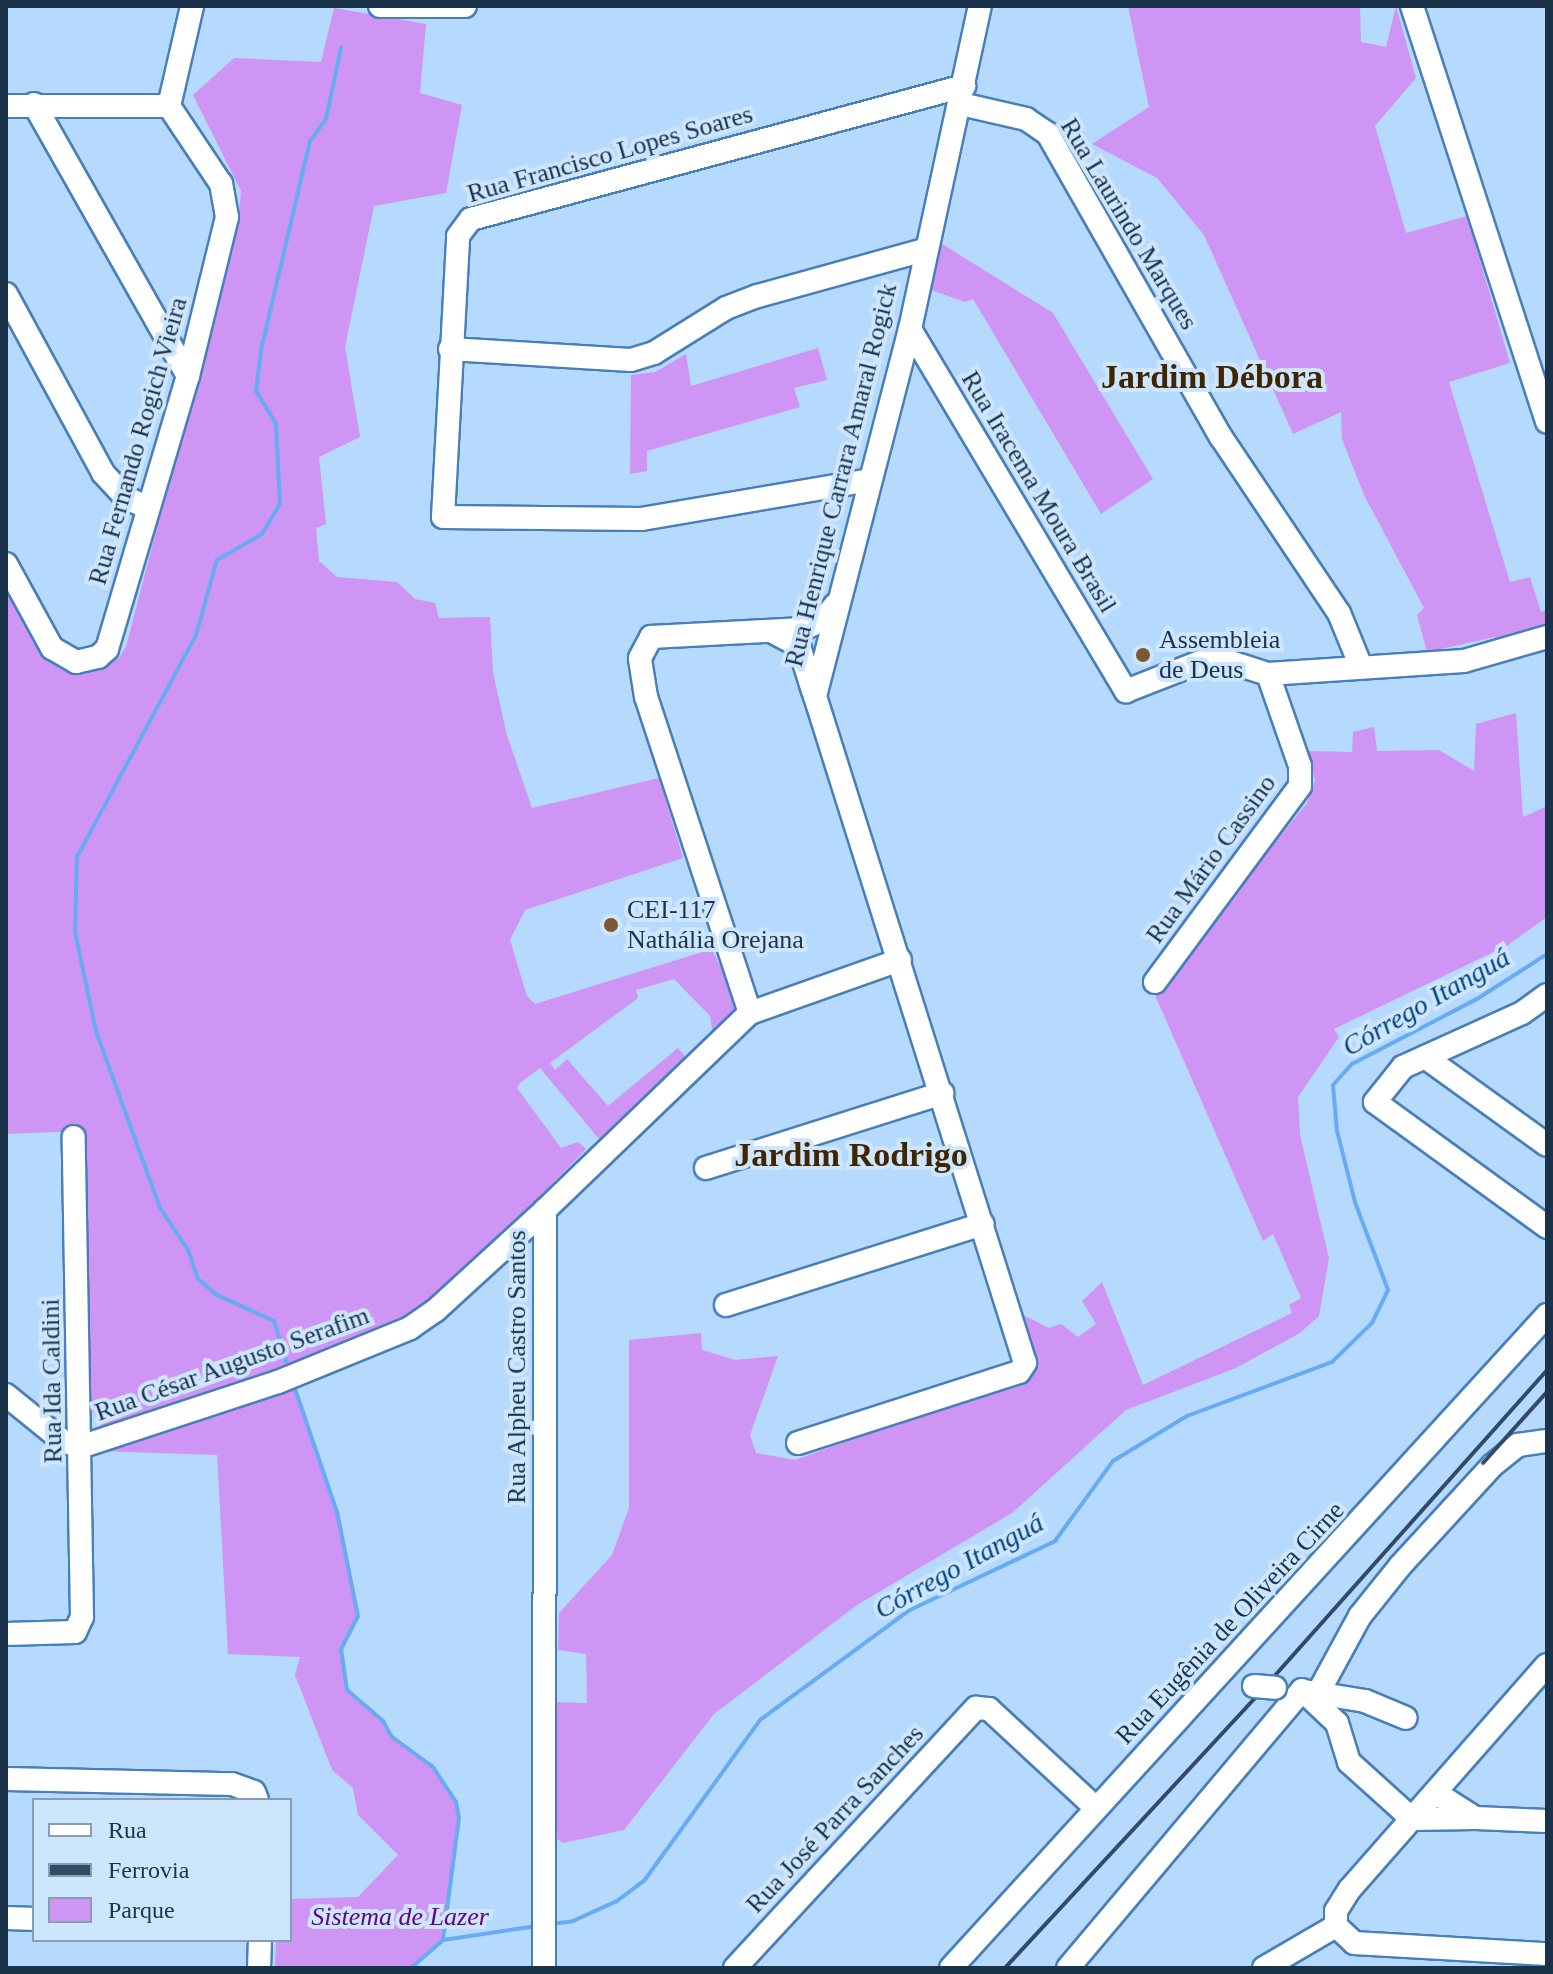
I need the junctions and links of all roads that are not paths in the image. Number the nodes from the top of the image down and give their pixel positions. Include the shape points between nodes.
1 (192, 6) edge
2 (380, 6) edge
3 (465, 6) edge
4 (980, 6) edge
5 (1412, 6) edge
6 (962, 95) junction
7 (62, 103) junction
8 (34, 104) junction
9 (6, 106) edge
10 (169, 106) junction
11 (72, 170) junction
12 (927, 249) junction
13 (6, 294) edge
14 (205, 307) junction
15 (155, 317) junction
16 (910, 329) junction
17 (450, 349) junction
18 (188, 376) junction
19 (1542, 390) edge
20 (1547, 422) edge
21 (870, 480) junction
22 (148, 508) junction
23 (6, 564) edge
24 (840, 595) junction
25 (772, 632) junction
26 (1547, 637) edge
27 (1361, 667) junction
28 (1268, 674) junction
29 (815, 696) junction
30 (900, 960) junction
31 (1155, 982) dead end
32 (1547, 995) edge
33 (750, 1013) junction
34 (1425, 1057) junction
35 (942, 1093) junction
36 (74, 1137) dead end
37 (1547, 1145) edge
38 (706, 1168) dead end
39 (545, 1210) junction
40 (983, 1224) junction
41 (1547, 1227) edge
42 (726, 1305) dead end
43 (1547, 1315) edge
44 (6, 1395) edge
45 (1547, 1441) edge
46 (798, 1443) dead end
47 (83, 1446) junction
48 (6, 1634) edge
49 (1547, 1666) edge
50 (1216, 1682) junction
51 (1310, 1692) junction
52 (1406, 1718) dead end
53 (6, 1779) edge
54 (1436, 1793) junction
55 (255, 1796) edge
56 (1096, 1808) junction
57 (1475, 1818) junction
58 (1412, 1819) junction
59 (1547, 1821) edge
60 (6, 1918) edge
61 (32, 1919) edge
62 (1336, 1926) junction
63 (260, 1942) edge
64 (544, 1942) junction
65 (1547, 1954) edge
66 (259, 1968) edge
67 (544, 1968) edge
68 (564, 1968) edge
69 (735, 1968) edge
70 (951, 1968) edge
71 (1068, 1968) edge
72 (1264, 1968) edge

1 - 10 street
2 - 3 street
4 - 6 street, Rua Henrique Carrara Amaral Rogick
5 - 19 street
6 - 12 street, Rua Henrique Carrara Amaral Rogick
6 - 17 street, Rua Francisco Lopes Soares via 471,219 458,236
6 - 27 street, Rua Laurindo Marques via 1026,119 1048,134 1221,437 1339,613
7 - 8 street
7 - 10 street
7 - 11 street via 63,141
8 - 9 street
8 - 11 street
10 - 14 street, Rua Fernando Rogich Vieira via 227,198
11 - 15 street
12 - 16 street, Rua Henrique Carrara Amaral Rogick
12 - 17 street via 726,308 654,353 631,360
13 - 22 street via 103,473 125,497
14 - 15 street via 186,320
14 - 18 street, Rua Fernando Rogich Vieira
15 - 18 street
16 - 21 street, Rua Henrique Carrara Amaral Rogick
16 - 28 street, Rua Iracema Moura Brasil via 1126,691 1205,660 1221,659
17 - 21 street, Rua Francisco Lopes Soares via 443,517 642,519
18 - 22 street, Rua Fernando Rogich Vieira
19 - 20 street
21 - 24 street, Rua Henrique Carrara Amaral Rogick
22 - 23 street, Rua Fernando Rogich Vieira via 113,636 98,657 76,662 52,648
24 - 25 street via 814,626
24 - 29 street, Rua Henrique Carrara Amaral Rogick
25 - 29 street via 799,646
25 - 33 street via 651,637 640,658 658,735
26 - 27 street via 1464,661
27 - 28 street
28 - 31 street, Rua Mário Cassino via 1300,766 1300,786
29 - 30 street, Rua Henrique Carrara Amaral Rogick
30 - 33 street
30 - 35 street, Rua Henrique Carrara Amaral Rogick
32 - 34 street via 1522,1013
33 - 39 street, Rua Alpheu Castro Santos
34 - 37 street
34 - 41 street via 1390,1078 1376,1095 1379,1107
35 - 38 street
35 - 40 street, Rua Henrique Carrara Amaral Rogick
36 - 47 street, Rua Ida Caldini
39 - 47 street, Rua César Augusto Serafim via 436,1310 373,1345
39 - 64 street, Rua Alpheu Castro Santos
40 - 42 street
40 - 46 street, Rua Henrique Carrara Amaral Rogick via 1025,1363 1019,1372
43 - 50 street, Rua Eugênia de Oliveira Cirne
44 - 47 street via 64,1442
45 - 51 street via 1518,1445 1493,1465 1400,1566
47 - 48 street, Rua Ida Caldini via 81,1624 75,1632 61,1635
49 - 54 street
50 - 51 street
50 - 56 street, Rua Eugênia de Oliveira Cirne
51 - 52 street via 1365,1701
51 - 58 street via 1337,1723 1349,1762
51 - 71 street
53 - 55 street via 232,1784
54 - 57 street
54 - 58 street
56 - 69 street, Rua José Parra Sanches via 989,1709 976,1708
56 - 70 street, Rua Eugênia de Oliveira Cirne
57 - 58 street
57 - 59 street
58 - 62 street via 1340,1901
60 - 61 street
62 - 65 street via 1354,1943
62 - 72 street
63 - 66 street
64 - 67 street, Rua Alpheu Castro Santos
64 - 68 street

